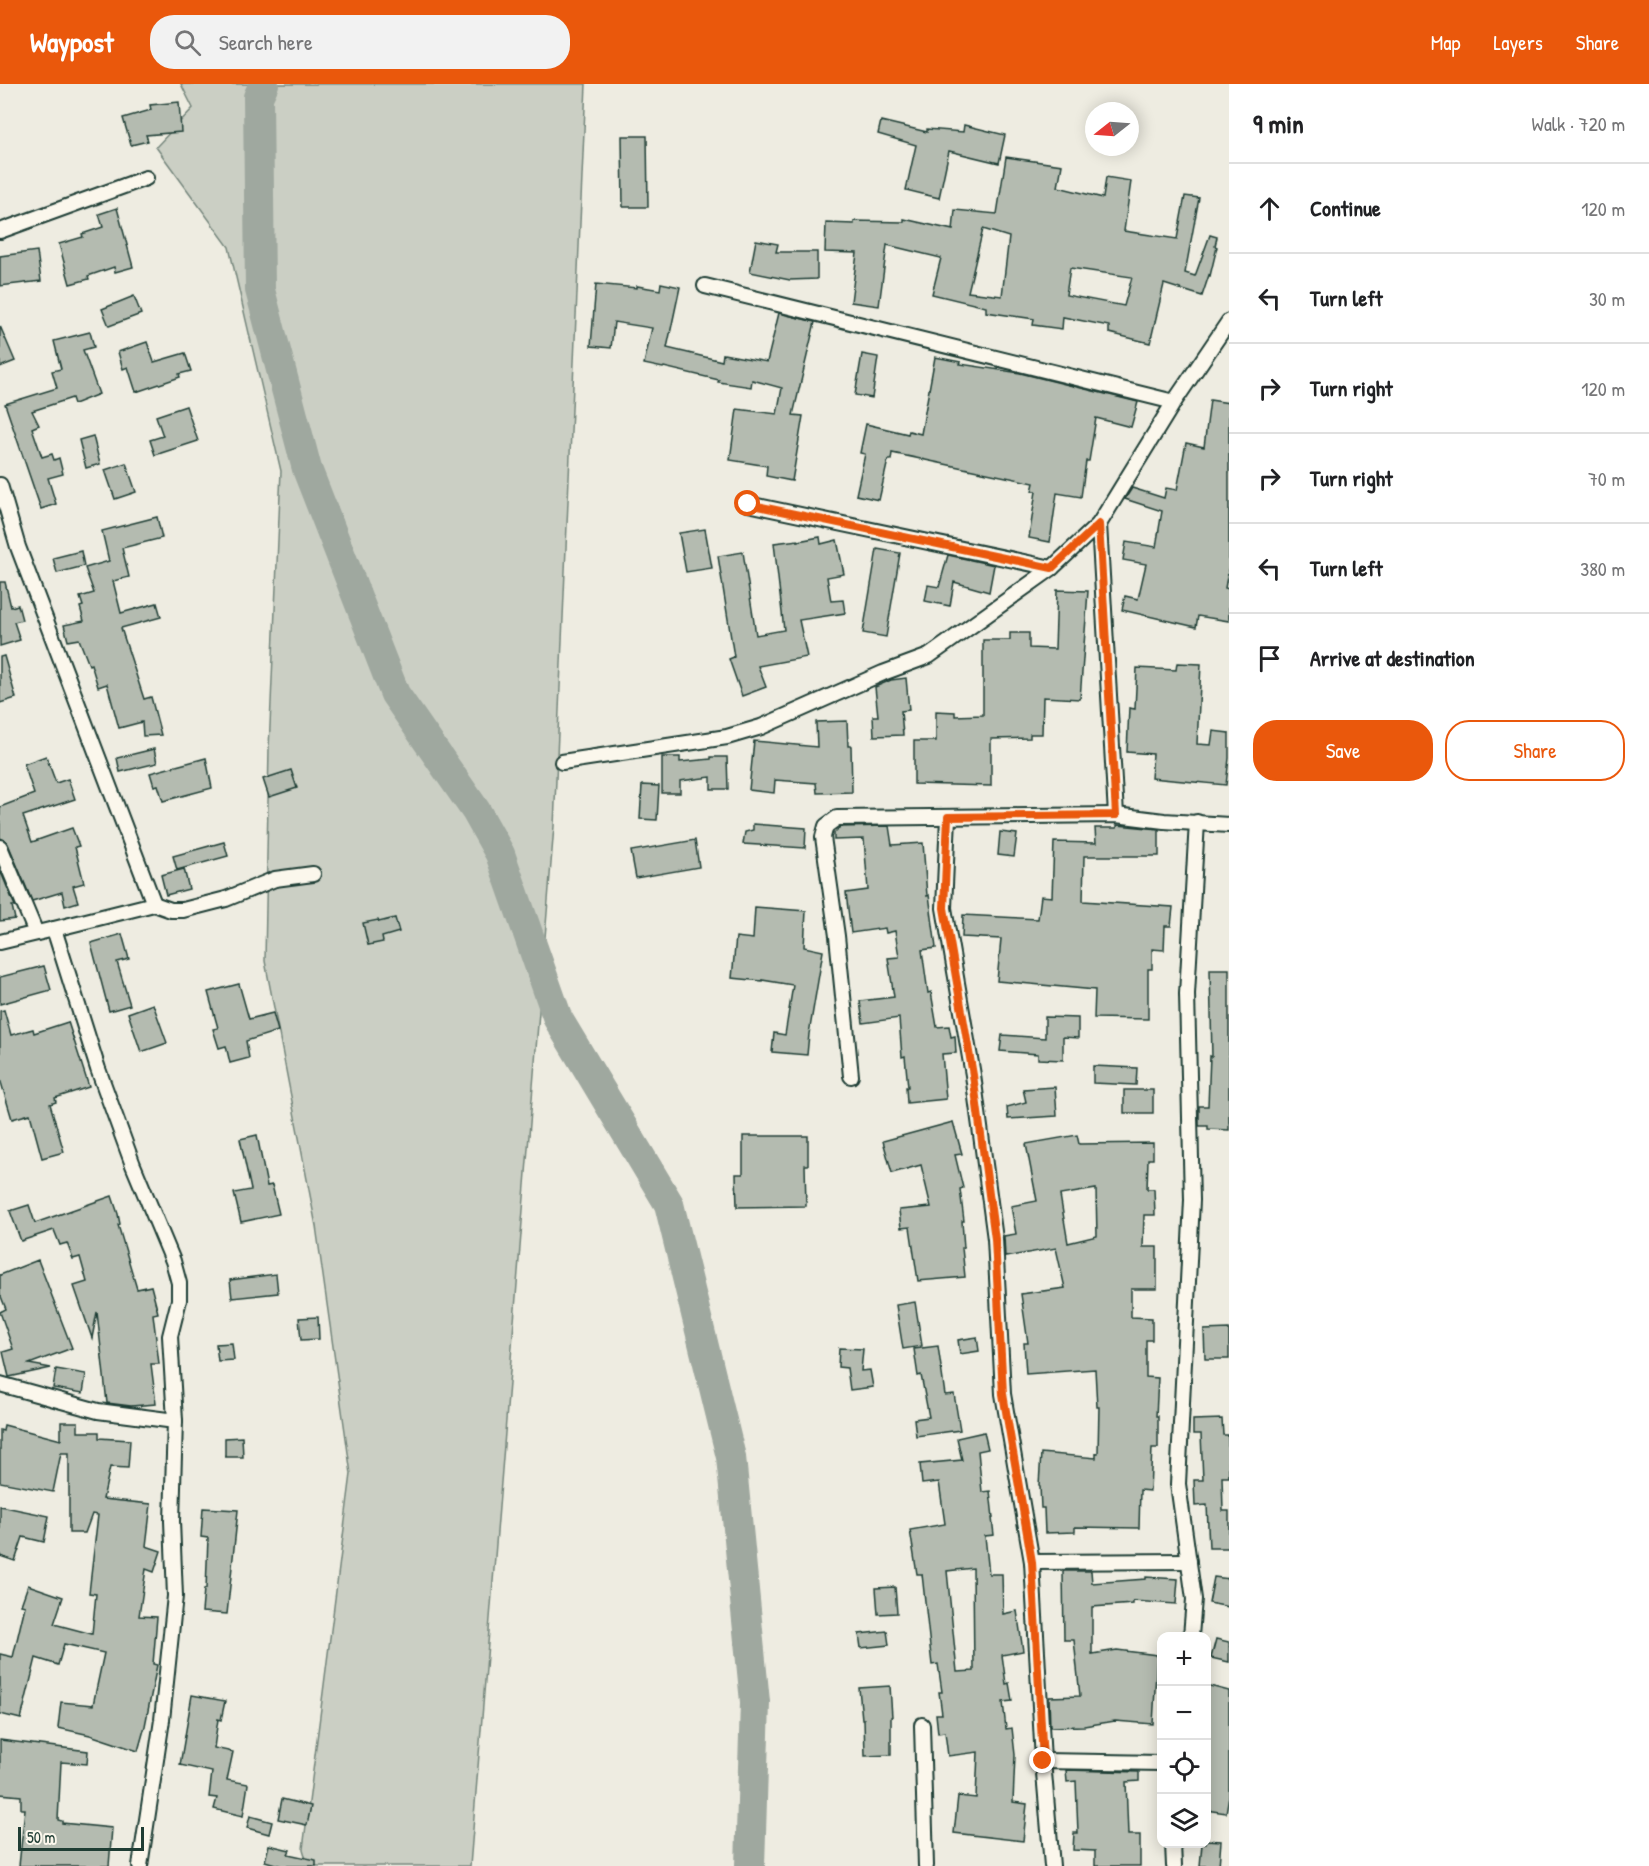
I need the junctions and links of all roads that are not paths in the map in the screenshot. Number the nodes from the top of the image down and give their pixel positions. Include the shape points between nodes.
1 (146, 178) dead end
2 (0, 231) edge
3 (705, 286) dead end
4 (1229, 321) edge
5 (1174, 402) junction
6 (0, 485) edge
7 (748, 504) dead end
8 (1099, 524) junction
9 (1052, 568) junction
10 (562, 762) dead end
11 (1116, 815) junction
12 (948, 817) junction
13 (1197, 822) junction
14 (1229, 825) edge
15 (0, 847) edge
16 (313, 874) dead end
17 (154, 904) junction
18 (54, 929) junction
19 (36, 933) junction
20 (0, 942) edge
21 (851, 1076) dead end
22 (0, 1384) edge
23 (175, 1421) junction
24 (1189, 1561) junction
25 (1032, 1562) junction
26 (1191, 1632) edge
27 (922, 1725) dead end
28 (1043, 1761) junction
29 (1157, 1763) edge
30 (1173, 1848) edge
31 (140, 1866) edge
32 (926, 1866) edge
33 (1052, 1866) edge
34 (1173, 1866) edge

1 - 2 street
3 - 5 street
4 - 5 street
5 - 8 street
6 - 17 street via 18,547
7 - 9 street
8 - 9 street
8 - 11 street
9 - 10 street via 929,656 761,727 727,737
11 - 12 street
11 - 13 street
12 - 21 street via 837,818 826,826 824,837
12 - 25 street via 944,908 973,1075 995,1239 1003,1394
13 - 14 street
13 - 24 street via 1187,994 1191,1200 1178,1484
15 - 19 street
16 - 17 street via 275,879 226,899 183,910
17 - 18 street
18 - 19 street
18 - 23 street via 98,1069 179,1283 170,1336
19 - 20 street
22 - 23 street via 98,1411
23 - 31 street via 175,1596 162,1720
24 - 25 street
24 - 26 street via 1194,1599
25 - 28 street
27 - 32 street
28 - 29 street
28 - 33 street
30 - 34 street

